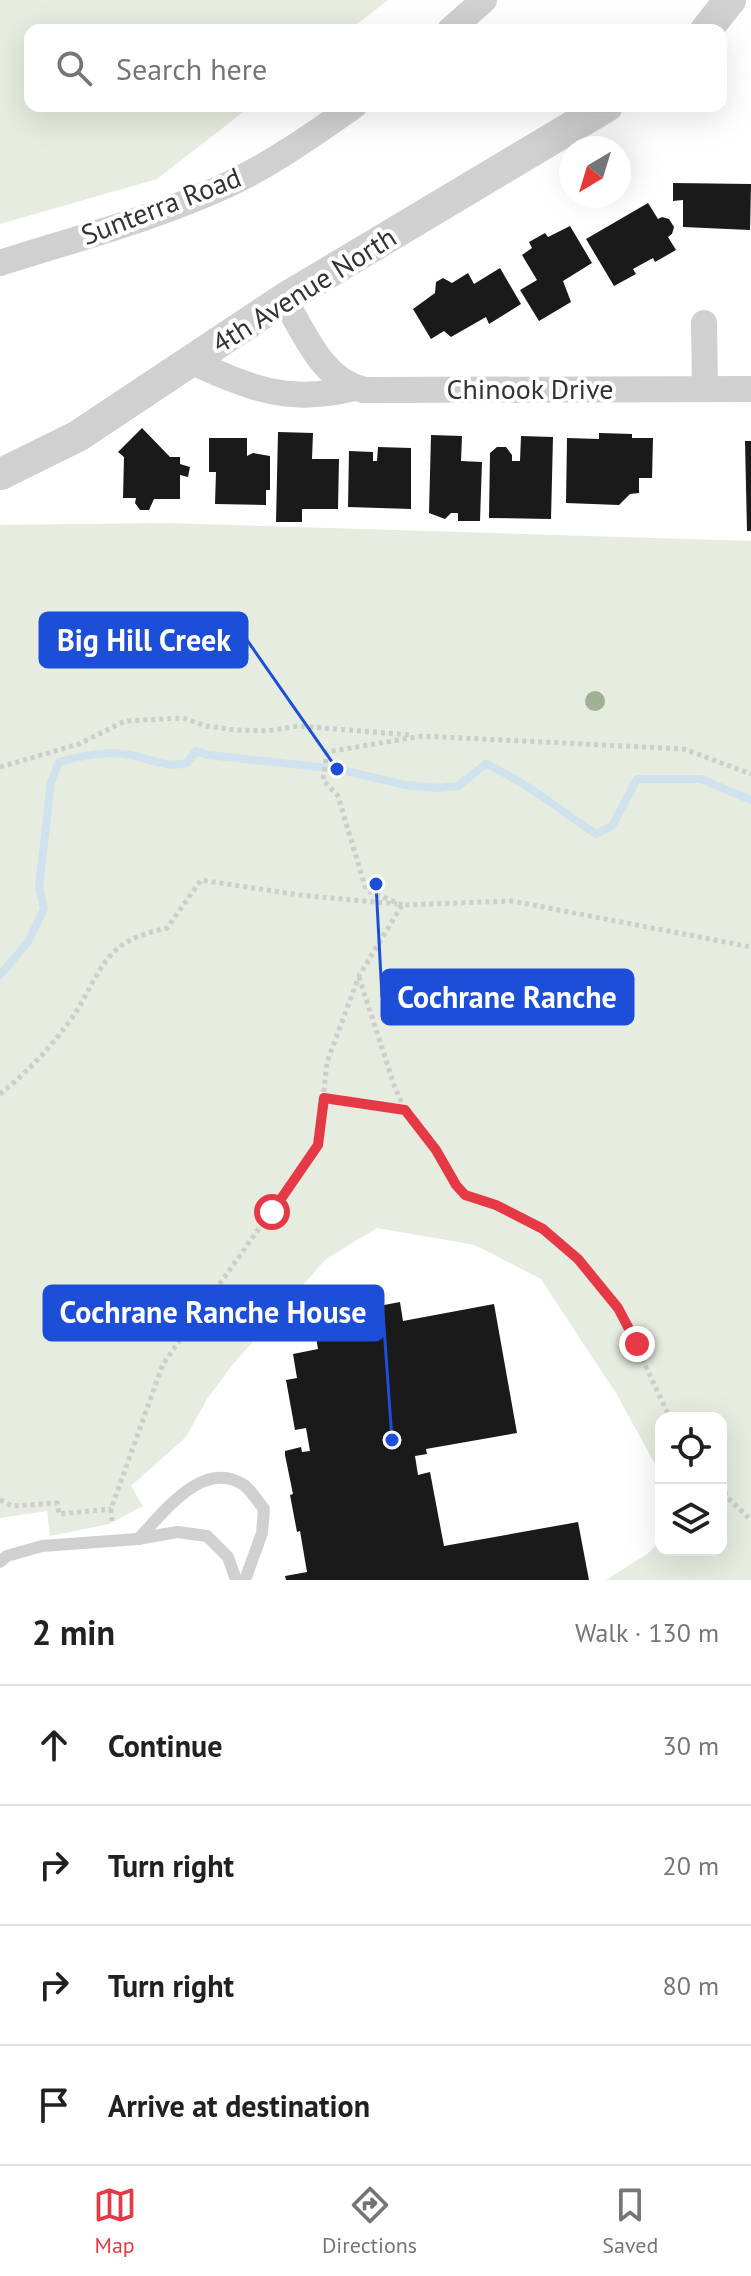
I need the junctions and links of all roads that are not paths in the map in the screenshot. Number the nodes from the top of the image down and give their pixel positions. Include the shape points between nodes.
1 (484, 0) edge
2 (730, 0) edge
3 (457, 24) edge
4 (711, 24) edge
5 (345, 112) edge
6 (597, 112) edge
7 (0, 263) edge
8 (284, 299) junction
9 (704, 323) dead end
10 (190, 361) junction
11 (355, 388) junction
12 (705, 388) junction
13 (751, 389) edge
14 (0, 474) edge
15 (138, 1539) junction
16 (0, 1562) edge
17 (236, 1580) edge
18 (245, 1580) edge

1 - 3 street
2 - 4 street
5 - 7 street, Sunterra Road via 227,185
6 - 8 street, 4th Avenue North
8 - 10 street, 4th Avenue North
8 - 11 street via 325,366
9 - 12 street
10 - 11 street, Chinook Drive via 272,393 328,395
10 - 14 street, 4th Avenue North via 78,436
11 - 12 street, Chinook Drive
12 - 13 street, Chinook Drive
15 - 16 lane via 42,1546
15 - 17 lane via 177,1532 207,1536 228,1557
15 - 18 lane via 195,1484 221,1476 245,1486 264,1509 262,1533

